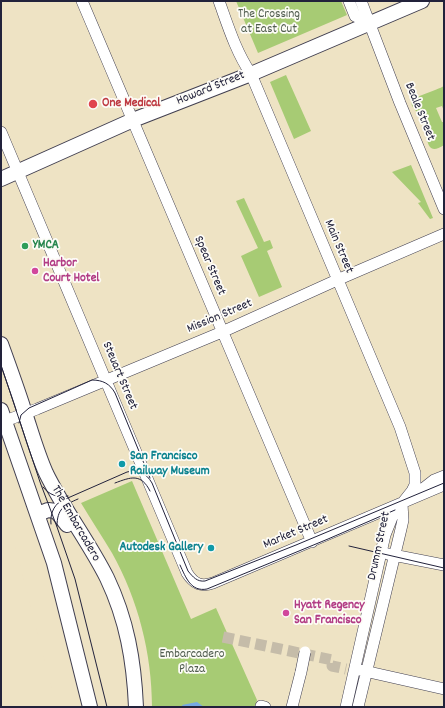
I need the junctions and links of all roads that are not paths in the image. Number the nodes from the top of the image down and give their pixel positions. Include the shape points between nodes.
1 (82, 1) edge
2 (219, 1) edge
3 (349, 1) edge
4 (362, 1) edge
5 (422, 1) edge
6 (370, 23) junction
7 (250, 74) junction
8 (133, 120) junction
9 (1, 132) edge
10 (18, 172) junction
11 (1, 179) edge
12 (444, 209) edge
13 (444, 234) edge
14 (337, 280) junction
15 (222, 332) junction
16 (1, 344) edge
17 (105, 380) junction
18 (25, 413) junction
19 (3, 415) edge
20 (444, 476) edge
21 (444, 485) edge
22 (402, 504) junction
23 (38, 514) junction
24 (65, 522) junction
25 (43, 531) junction
26 (312, 542) junction
27 (88, 546) junction
28 (381, 552) junction
29 (394, 555) junction
30 (444, 566) edge
31 (201, 585) joint
32 (305, 652) dead end
33 (361, 670) junction
34 (444, 689) edge
35 (90, 707) edge
36 (136, 707) edge
37 (292, 707) edge
38 (346, 707) edge
39 (358, 707) edge

1 - 8 street, Spear Street
2 - 7 street, Main Street via 241,58
3 - 6 street via 355,16
4 - 6 street, Beale Street
5 - 6 main road, Howard Street
6 - 7 main road, Howard Street
6 - 12 street, Beale Street via 400,104
7 - 8 main road, Howard Street
7 - 14 street, Main Street
8 - 10 main road, Howard Street
8 - 15 street, Spear Street
9 - 10 street, Steuart Street
10 - 11 main road, Howard Street
10 - 17 street, Steuart Street
13 - 14 street, Mission Street
14 - 15 street, Mission Street
14 - 22 street, Main Street via 400,427 415,473 414,485
15 - 17 street, Mission Street
15 - 26 street, Spear Street
16 - 18 main road, The Embarcadero
17 - 18 street, Mission Street
17 - 31 street, Steuart Street via 187,573 195,583
18 - 19 street, Mission Street
18 - 27 main road, The Embarcadero via 48,476
19 - 23 main road, The Embarcadero
20 - 22 street, Market Street via 434,480
21 - 22 street, Market Street
22 - 26 street, Market Street
22 - 28 street, Drumm Street via 392,515
22 - 29 street, Drumm Street via 403,520
23 - 24 main road via 53,510 59,513
23 - 25 main road, The Embarcadero
24 - 25 main road via 57,517 50,517 43,524
24 - 27 main road
25 - 35 main road, The Embarcadero via 60,586
26 - 31 street, Market Street via 214,583
27 - 36 main road, The Embarcadero via 106,577 128,635 134,665
28 - 29 street
28 - 33 street, Drumm Street
29 - 30 street
29 - 33 street, Drumm Street
32 - 37 street, bridge
33 - 34 street
33 - 38 street, Drumm Street
33 - 39 street, Drumm Street

